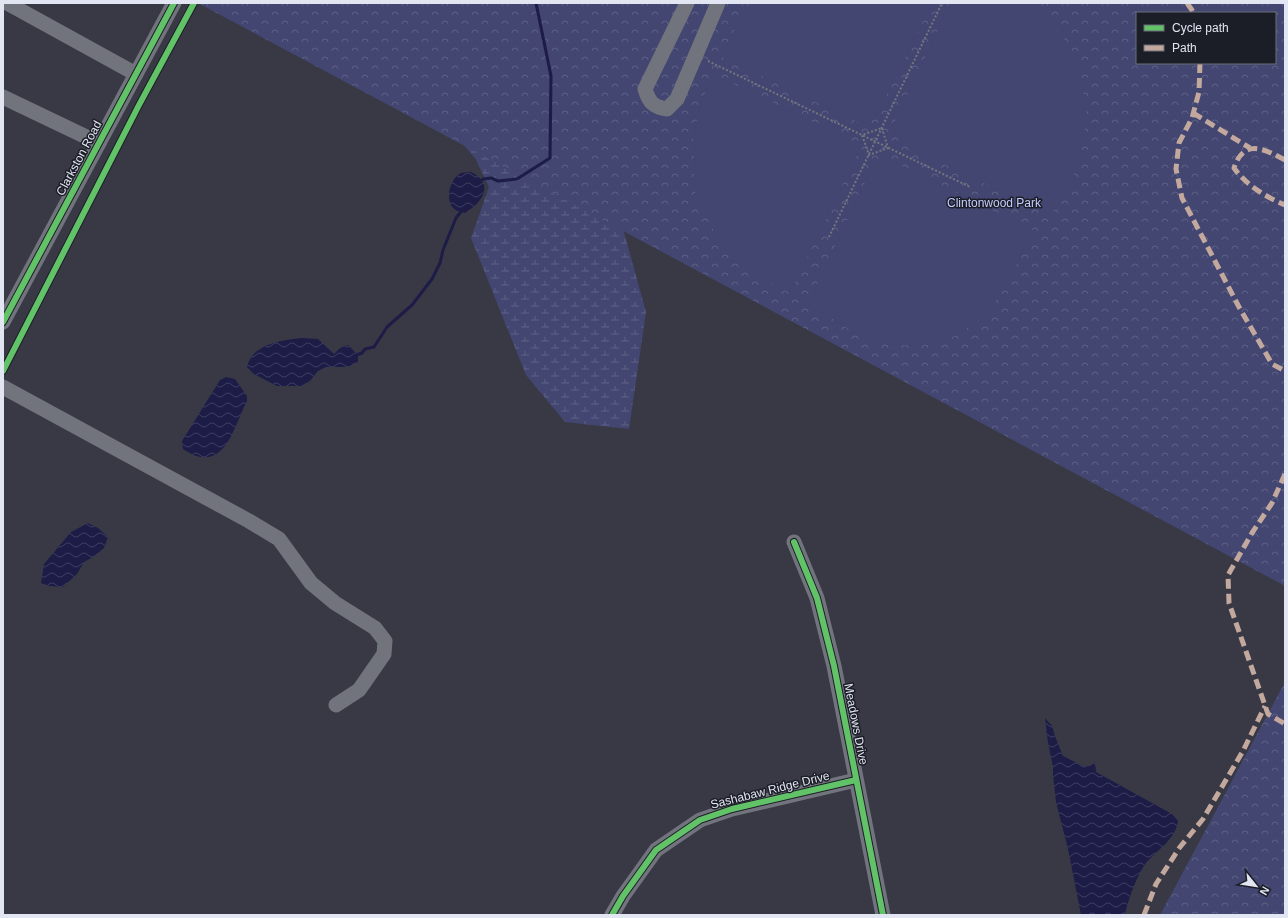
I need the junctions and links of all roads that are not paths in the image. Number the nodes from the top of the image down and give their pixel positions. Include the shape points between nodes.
1 (7, 3) edge
2 (174, 3) edge
3 (687, 3) edge
4 (718, 3) edge
5 (136, 74) junction
6 (3, 98) edge
7 (99, 143) junction
8 (3, 322) edge
9 (3, 387) edge
10 (794, 542) dead end
11 (336, 705) dead end
12 (856, 780) junction
13 (612, 915) edge
14 (884, 915) edge

1 - 5 street
2 - 5 street, Clarkston Road
3 - 4 street via 645,89 648,101 657,108 667,108 677,100
5 - 7 street, Clarkston Road
6 - 7 street
7 - 8 street, Clarkston Road
9 - 11 street via 249,520 279,539 311,583 335,603 375,628 385,641 384,654 359,690
10 - 12 street, Meadows Drive via 818,598
12 - 13 street, Sashabaw Ridge Drive via 700,820 656,850
12 - 14 street, Meadows Drive

